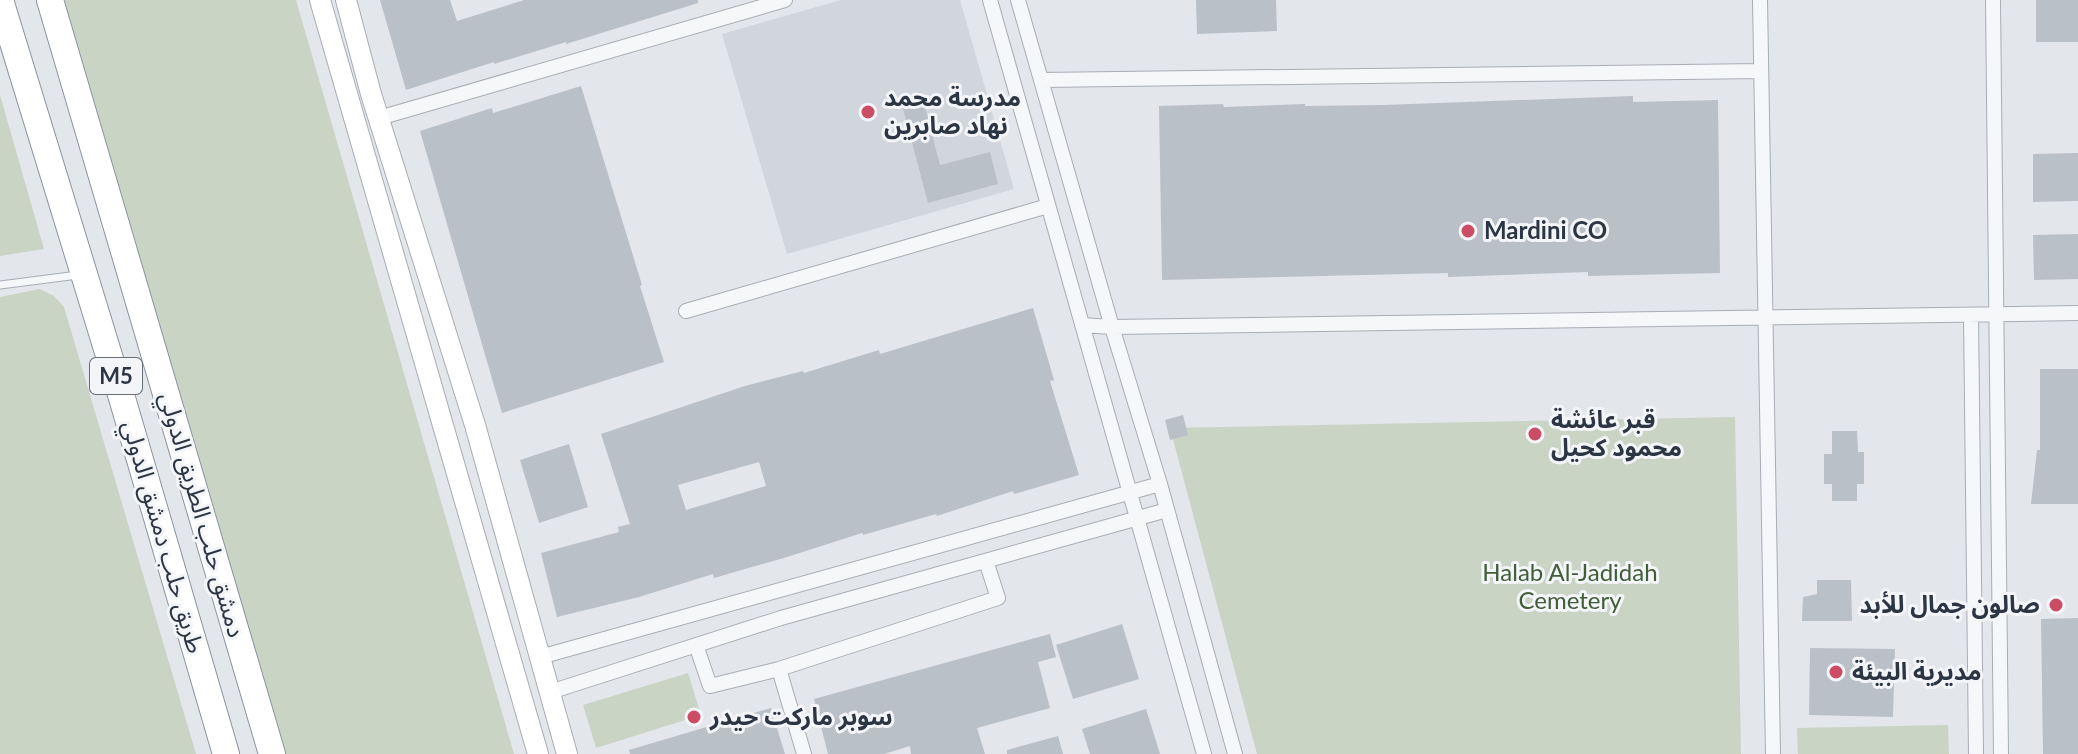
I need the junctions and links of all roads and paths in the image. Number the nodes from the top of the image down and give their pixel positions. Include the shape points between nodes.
1 (0, 0) edge
2 (50, 0) edge
3 (320, 0) edge
4 (346, 0) edge
5 (785, 0) edge
6 (990, 0) edge
7 (1018, 0) edge
8 (1760, 0) edge
9 (1993, 0) edge
10 (1761, 71) junction
11 (1041, 80) junction
12 (379, 118) junction
13 (1048, 206) junction
14 (84, 274) junction
15 (0, 285) edge
16 (686, 311) dead end
17 (2078, 313) edge
18 (1996, 314) junction
19 (1971, 315) junction
20 (1766, 317) junction
21 (1082, 325) junction
22 (1112, 327) junction
23 (1160, 484) junction
24 (1129, 493) junction
25 (1167, 510) junction
26 (1136, 519) junction
27 (986, 561) junction
28 (774, 592) junction
29 (781, 618) junction
30 (696, 645) junction
31 (540, 657) junction
32 (779, 669) junction
33 (550, 692) junction
34 (226, 754) edge
35 (272, 754) edge
36 (538, 754) edge
37 (567, 754) edge
38 (804, 754) edge
39 (1204, 754) edge
40 (1235, 754) edge
41 (1773, 754) edge
42 (1976, 754) edge
43 (2001, 754) edge

1 - 14 highway, طريق حلب دمشق الدولي / M5
2 - 35 highway, دمشق حلب الطريق الدولي / M5
3 - 36 street
4 - 12 street
5 - 12 street
6 - 13 street
7 - 11 street
8 - 10 street
9 - 18 street
10 - 11 street
10 - 20 street
11 - 22 street
12 - 31 street via 475,425
13 - 16 street
13 - 21 street
14 - 15 lane
14 - 34 highway, طريق حلب دمشق الدولي / M5
17 - 18 street
18 - 19 street
18 - 43 street
19 - 20 street
19 - 42 street
20 - 22 street
20 - 41 street
21 - 22 street
21 - 24 street
22 - 23 street
23 - 24 street
23 - 25 street
24 - 26 street
24 - 28 street
25 - 26 street
25 - 40 street
26 - 27 street
26 - 39 street
27 - 29 street
27 - 32 street via 998,598
28 - 29 street
28 - 31 street
29 - 30 street
30 - 32 street via 710,686
30 - 33 street
31 - 33 street
32 - 38 street
33 - 37 street

